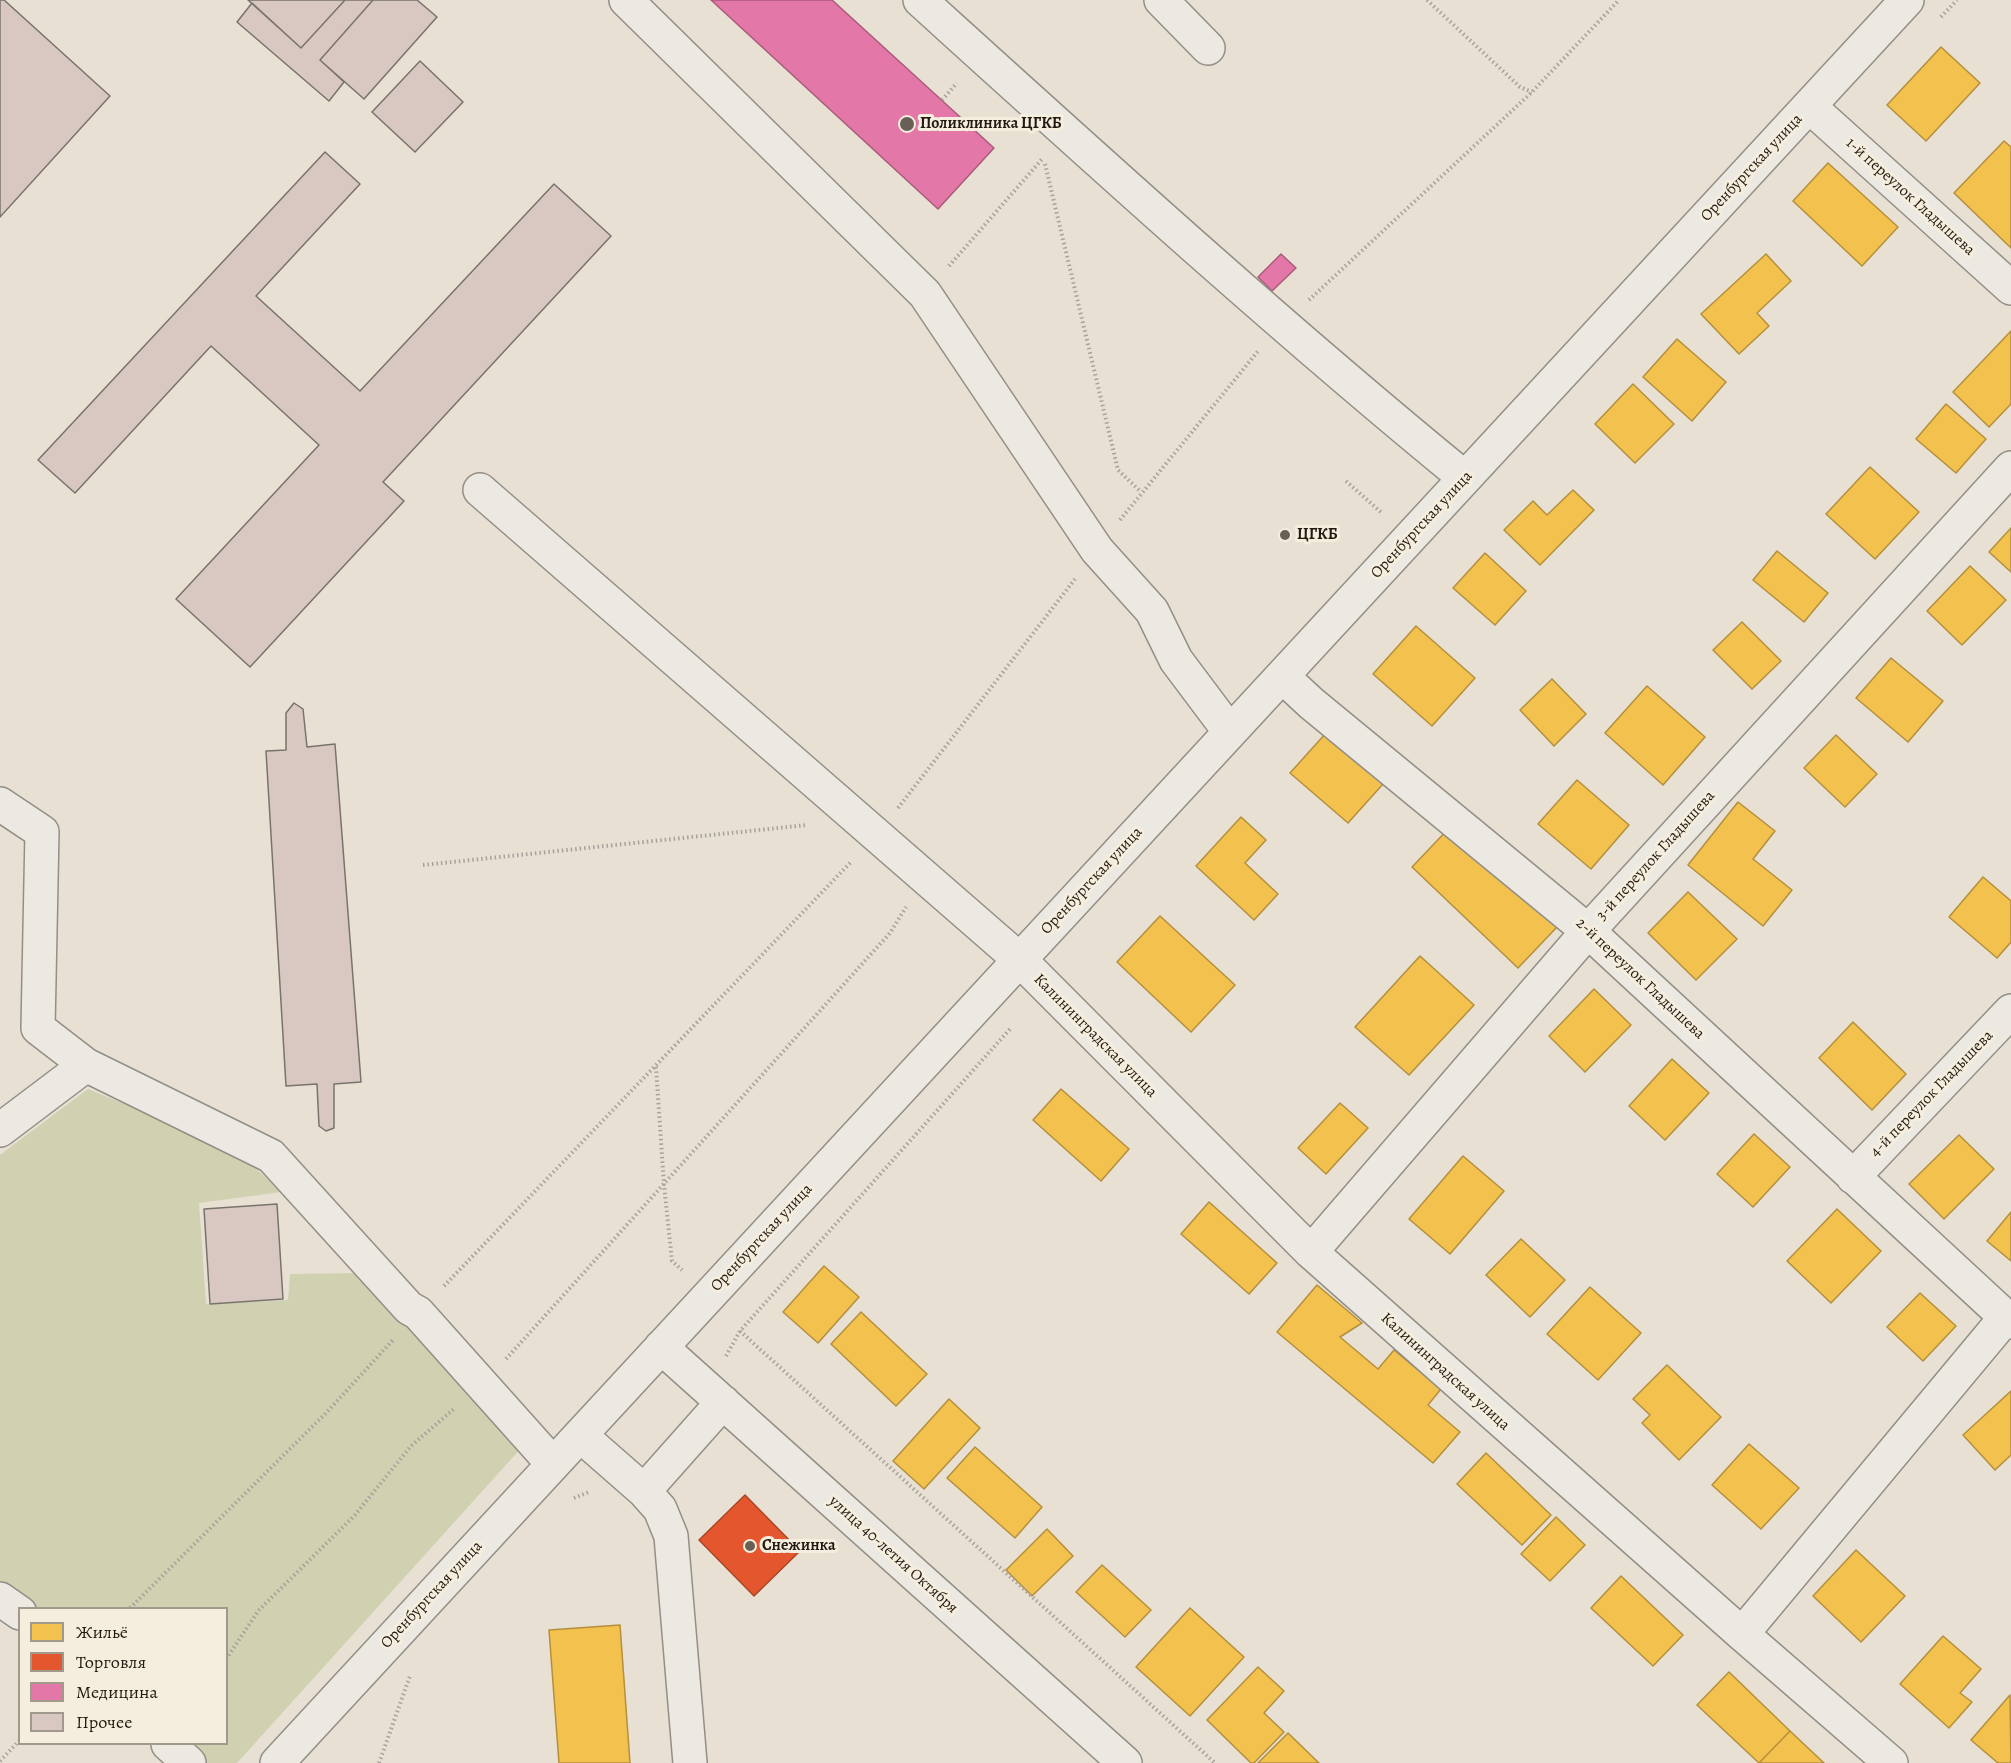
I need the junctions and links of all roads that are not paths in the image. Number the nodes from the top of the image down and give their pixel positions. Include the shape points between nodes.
1 (626, 0) edge
2 (920, 0) edge
3 (1161, 0) edge
4 (1907, 0) edge
5 (1208, 48) dead end
6 (1809, 106) junction
7 (2011, 288) edge
8 (2011, 468) edge
9 (1465, 478) junction
10 (480, 490) dead end
11 (1282, 676) junction
12 (1230, 732) junction
13 (0, 804) edge
14 (1588, 931) junction
15 (1020, 960) junction
16 (2011, 1011) edge
17 (86, 1065) junction
18 (0, 1130) edge
19 (1853, 1177) junction
20 (1311, 1252) junction
21 (2008, 1319) edge
22 (661, 1347) junction
23 (715, 1395) junction
24 (580, 1435) junction
25 (553, 1464) junction
26 (635, 1483) junction
27 (0, 1599) edge
28 (18, 1612) edge
29 (1742, 1634) junction
30 (170, 1745) edge
31 (189, 1763) edge
32 (277, 1763) edge
33 (690, 1763) edge
34 (1125, 1763) edge
35 (1891, 1763) edge

1 - 12 street via 925,294 1097,550 1152,611 1176,660
2 - 9 street via 1283,325
3 - 5 street
4 - 6 street, Оренбургская улица
6 - 7 street, 1-й переулок Гладышева
6 - 9 street, Оренбургская улица
8 - 14 street, 3-й переулок Гладышева
9 - 11 street, Оренбургская улица
10 - 15 street, Калининградская улица
11 - 12 street, Оренбургская улица
11 - 14 street, 2-й переулок Гладышева
12 - 15 street, Оренбургская улица
13 - 17 street via 42,832 38,1028
14 - 19 street, 2-й переулок Гладышева
14 - 20 street, 3-й переулок Гладышева
15 - 20 street, Калининградская улица
15 - 22 street, Оренбургская улица
16 - 19 street, 4-й переулок Гладышева
17 - 18 street
17 - 25 street via 271,1156
19 - 21 street, 2-й переулок Гладышева
20 - 29 street, Калининградская улица
21 - 29 street
22 - 23 street, улица 40-летия Октября
22 - 24 street, Оренбургская улица
23 - 26 street
23 - 34 street, улица 40-летия Октября
24 - 25 street, Оренбургская улица
24 - 26 street
25 - 32 street, Оренбургская улица
26 - 33 street via 660,1509 671,1536
27 - 28 street
29 - 35 street, Калининградская улица
30 - 31 street

